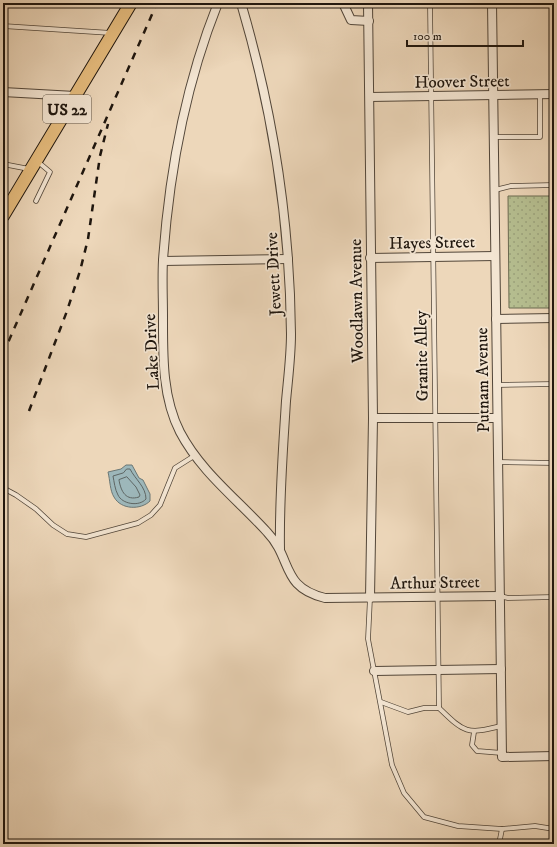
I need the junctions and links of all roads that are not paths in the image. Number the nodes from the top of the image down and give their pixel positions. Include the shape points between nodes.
1 (131, 3) edge
2 (218, 3) edge
3 (240, 3) edge
4 (343, 3) edge
5 (368, 3) edge
6 (430, 3) edge
7 (492, 3) edge
8 (369, 21) junction
9 (3, 26) edge
10 (113, 33) junction
11 (3, 92) edge
12 (540, 94) junction
13 (554, 94) edge
14 (493, 95) junction
15 (75, 96) junction
16 (431, 96) junction
17 (370, 97) junction
18 (494, 137) junction
19 (3, 164) edge
20 (34, 165) junction
21 (554, 185) edge
22 (495, 190) junction
23 (36, 201) dead end
24 (4, 212) edge
25 (495, 256) junction
26 (432, 257) junction
27 (370, 258) junction
28 (288, 259) junction
29 (163, 261) junction
30 (554, 318) edge
31 (496, 319) junction
32 (554, 384) edge
33 (497, 385) junction
34 (373, 418) junction
35 (435, 418) junction
36 (497, 418) junction
37 (194, 456) junction
38 (498, 462) junction
39 (554, 463) edge
40 (3, 488) edge
41 (280, 549) junction
42 (438, 596) junction
43 (500, 596) junction
44 (554, 597) edge
45 (370, 598) junction
46 (501, 669) junction
47 (438, 670) junction
48 (374, 671) junction
49 (381, 702) junction
50 (439, 708) junction
51 (502, 726) junction
52 (474, 732) junction
53 (502, 755) junction
54 (554, 756) edge
55 (502, 829) junction
56 (554, 830) edge
57 (499, 844) edge

1 - 10 main road, US 22
2 - 29 street, Lake Drive via 208,29 180,139
3 - 28 street, Jewett Drive via 269,112 284,208
4 - 8 street via 351,20
5 - 8 street, Woodlawn Avenue
6 - 16 lane, Granite Alley
7 - 14 street, Putnam Avenue
8 - 17 street, Woodlawn Avenue
9 - 10 lane
10 - 15 main road, US 22
11 - 15 street
12 - 13 street, Hoover Street
12 - 14 street, Hoover Street
12 - 18 lane via 540,137
14 - 16 street, Hoover Street
14 - 18 street, Putnam Avenue
15 - 20 main road, US 22
16 - 17 street, Hoover Street
16 - 26 lane, Granite Alley
17 - 27 street, Woodlawn Avenue
18 - 22 street, Putnam Avenue
19 - 20 lane
20 - 23 lane via 50,172
20 - 24 main road, US 22
21 - 22 lane via 511,186
22 - 25 street, Putnam Avenue
25 - 26 street, Hayes Street
25 - 31 street, Putnam Avenue
26 - 27 street, Hayes Street
26 - 35 lane, Granite Alley
27 - 34 street, Woodlawn Avenue
28 - 29 street
28 - 41 street, Jewett Drive via 291,336 280,510
29 - 37 street, Lake Drive via 163,349 167,390 179,430
30 - 31 street
31 - 33 street, Putnam Avenue
32 - 33 lane
33 - 36 street, Putnam Avenue
34 - 35 street
34 - 45 street, Woodlawn Avenue
35 - 36 street
35 - 42 lane, Granite Alley
36 - 38 street, Putnam Avenue
37 - 40 lane via 175,468 160,505 151,515 138,523 86,537 67,534 53,526 21,498
37 - 41 street, Lake Drive via 270,535
38 - 39 lane
38 - 43 street, Putnam Avenue
41 - 45 street, Lake Drive via 292,579 314,596
42 - 43 street, Arthur Street
42 - 45 street, Arthur Street
42 - 47 lane, Granite Alley
43 - 44 lane
43 - 46 street, Putnam Avenue
45 - 48 lane via 368,640
46 - 47 street
46 - 51 street, Putnam Avenue
47 - 48 street
47 - 50 lane, Granite Alley
48 - 49 lane
49 - 50 lane via 408,712
49 - 55 lane via 386,740 397,780 404,793 424,817 458,826
50 - 52 lane via 463,729
51 - 52 lane
51 - 53 street, Putnam Avenue
52 - 53 lane via 472,745 477,751
53 - 54 street
55 - 56 lane via 535,826
55 - 57 lane

